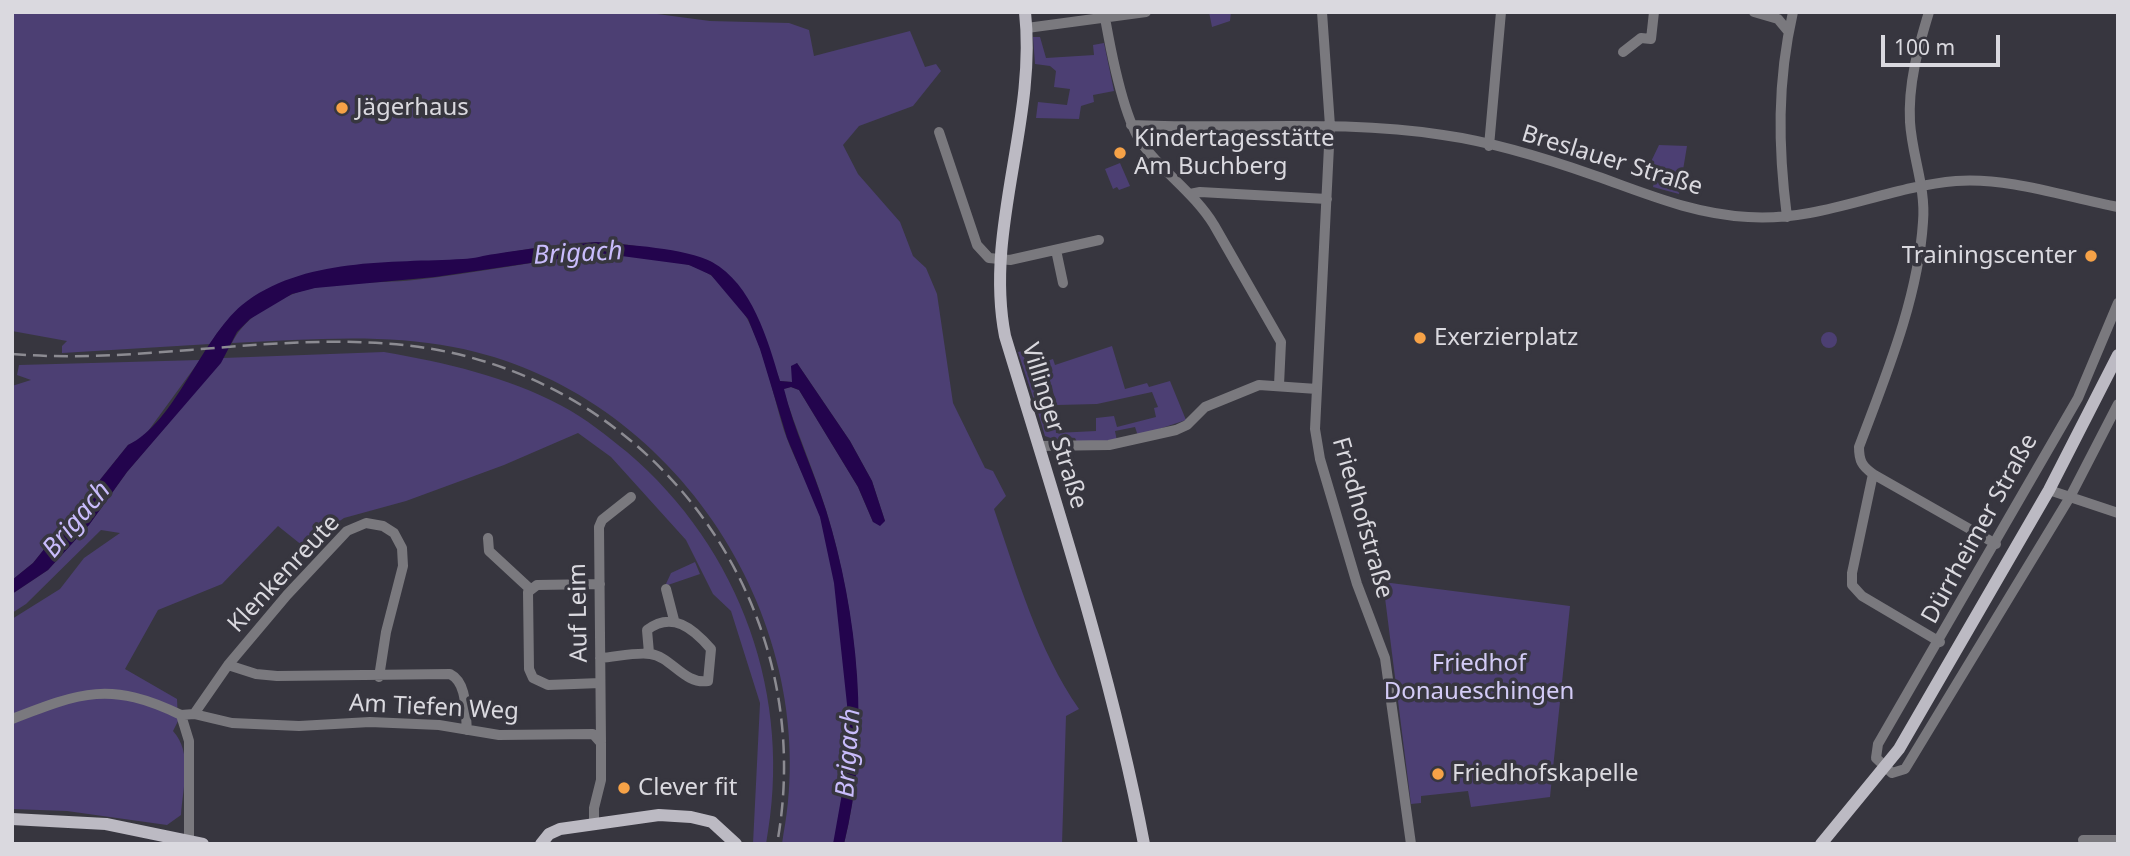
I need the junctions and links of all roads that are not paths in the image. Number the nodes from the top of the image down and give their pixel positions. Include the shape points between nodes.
1 (1025, 12) edge
2 (1146, 12) edge
3 (1322, 12) edge
4 (1501, 12) edge
5 (1654, 12) edge
6 (1754, 12) edge
7 (1793, 12) edge
8 (1929, 12) edge
9 (1105, 15) edge
10 (1027, 28) junction
11 (1788, 31) junction
12 (1623, 52) dead end
13 (1131, 125) junction
14 (1330, 126) junction
15 (939, 132) dead end
16 (1489, 146) junction
17 (1922, 187) junction
18 (1190, 194) junction
19 (1327, 199) junction
20 (2118, 207) edge
21 (1787, 217) junction
22 (1099, 240) dead end
23 (1056, 250) junction
24 (1000, 261) junction
25 (1063, 283) dead end
26 (2118, 303) edge
27 (2118, 355) edge
28 (1279, 385) junction
29 (1317, 388) junction
30 (2118, 404) edge
31 (1040, 446) junction
32 (1873, 474) junction
33 (2049, 489) junction
34 (631, 497) dead end
35 (2070, 497) junction
36 (2118, 513) edge
37 (488, 538) dead end
38 (1996, 544) junction
39 (600, 584) junction
40 (529, 588) junction
41 (666, 589) dead end
42 (674, 620) junction
43 (1940, 642) junction
44 (649, 653) junction
45 (600, 658) junction
46 (228, 665) junction
47 (379, 677) junction
48 (600, 682) junction
49 (181, 715) junction
50 (194, 715) junction
51 (12, 719) edge
52 (467, 730) junction
53 (601, 743) junction
54 (1886, 768) junction
55 (12, 818) edge
56 (594, 823) junction
57 (2083, 840) dead end
58 (2118, 840) edge
59 (189, 842) edge
60 (202, 844) edge
61 (541, 844) edge
62 (736, 844) edge
63 (1144, 844) edge
64 (1411, 844) edge
65 (1821, 844) edge

1 - 10 main road, Villinger Straße
2 - 9 street
3 - 14 street, Friedhofstraße
4 - 16 street
5 - 12 street via 1651,39 1641,38
6 - 11 street via 1778,19
7 - 11 street
8 - 17 street via 1910,89 1910,123
9 - 10 street
9 - 13 street
10 - 24 main road, Villinger Straße via 1026,72
11 - 21 street via 1779,90
13 - 14 street, Breslauer Straße
13 - 18 street via 1144,147
14 - 16 street, Breslauer Straße via 1444,135
14 - 19 street, Friedhofstraße
15 - 24 street via 977,245 989,258
16 - 21 street, Breslauer Straße via 1560,164 1677,206 1709,213
17 - 20 street, Breslauer Straße via 1984,181
17 - 21 street, Breslauer Straße
17 - 32 street via 1921,242 1902,326 1859,447 1863,467
18 - 19 street
18 - 28 street via 1204,209 1281,342
19 - 29 street, Friedhofstraße
22 - 23 street
23 - 24 street
23 - 25 street
24 - 31 main road, Villinger Straße via 1004,336
26 - 38 street, Dürrheimer Straße via 2078,398
27 - 33 main road, Dürrheimer Straße
28 - 29 street
28 - 31 street via 1259,385 1205,407 1176,430 1125,443
29 - 64 street, Friedhofstraße via 1317,446 1357,584 1385,658
30 - 35 street, Dürrheimer Straße
31 - 63 main road, Villinger Straße via 1119,723
32 - 38 street
32 - 43 street via 1852,585 1862,596
33 - 35 street
33 - 54 main road, Dürrheimer Straße
34 - 39 street, Auf Leim via 599,527
35 - 36 street
35 - 54 street, Dürrheimer Straße via 1905,769 1892,773
37 - 40 street via 489,551
38 - 43 street, Dürrheimer Straße
39 - 40 street
39 - 45 street, Auf Leim
40 - 48 street via 529,669 533,678 548,685
41 - 42 street
42 - 44 street via 647,629
42 - 44 street via 711,649 708,681 691,678
43 - 54 street, Dürrheimer Straße via 1878,744 1876,758
44 - 45 street
45 - 48 street, Auf Leim
46 - 47 street, Klenkenreute via 277,676
46 - 47 street, Klenkenreute via 347,531 366,523 394,533 402,548 403,566
46 - 50 street, Klenkenreute
47 - 52 street, Klenkenreute via 450,674 458,678
48 - 53 street, Auf Leim
49 - 50 street, Am Tiefen Weg
49 - 51 street via 114,693 71,695
49 - 59 street via 189,741
50 - 52 street, Am Tiefen Weg via 232,723 370,722
52 - 53 street, Am Tiefen Weg via 499,735 593,734
53 - 56 street
54 - 65 main road, Dürrheimer Straße
55 - 59 main road via 106,824
56 - 61 main road via 560,829
56 - 62 main road via 659,815 699,818 712,822
57 - 58 street
59 - 60 main road

